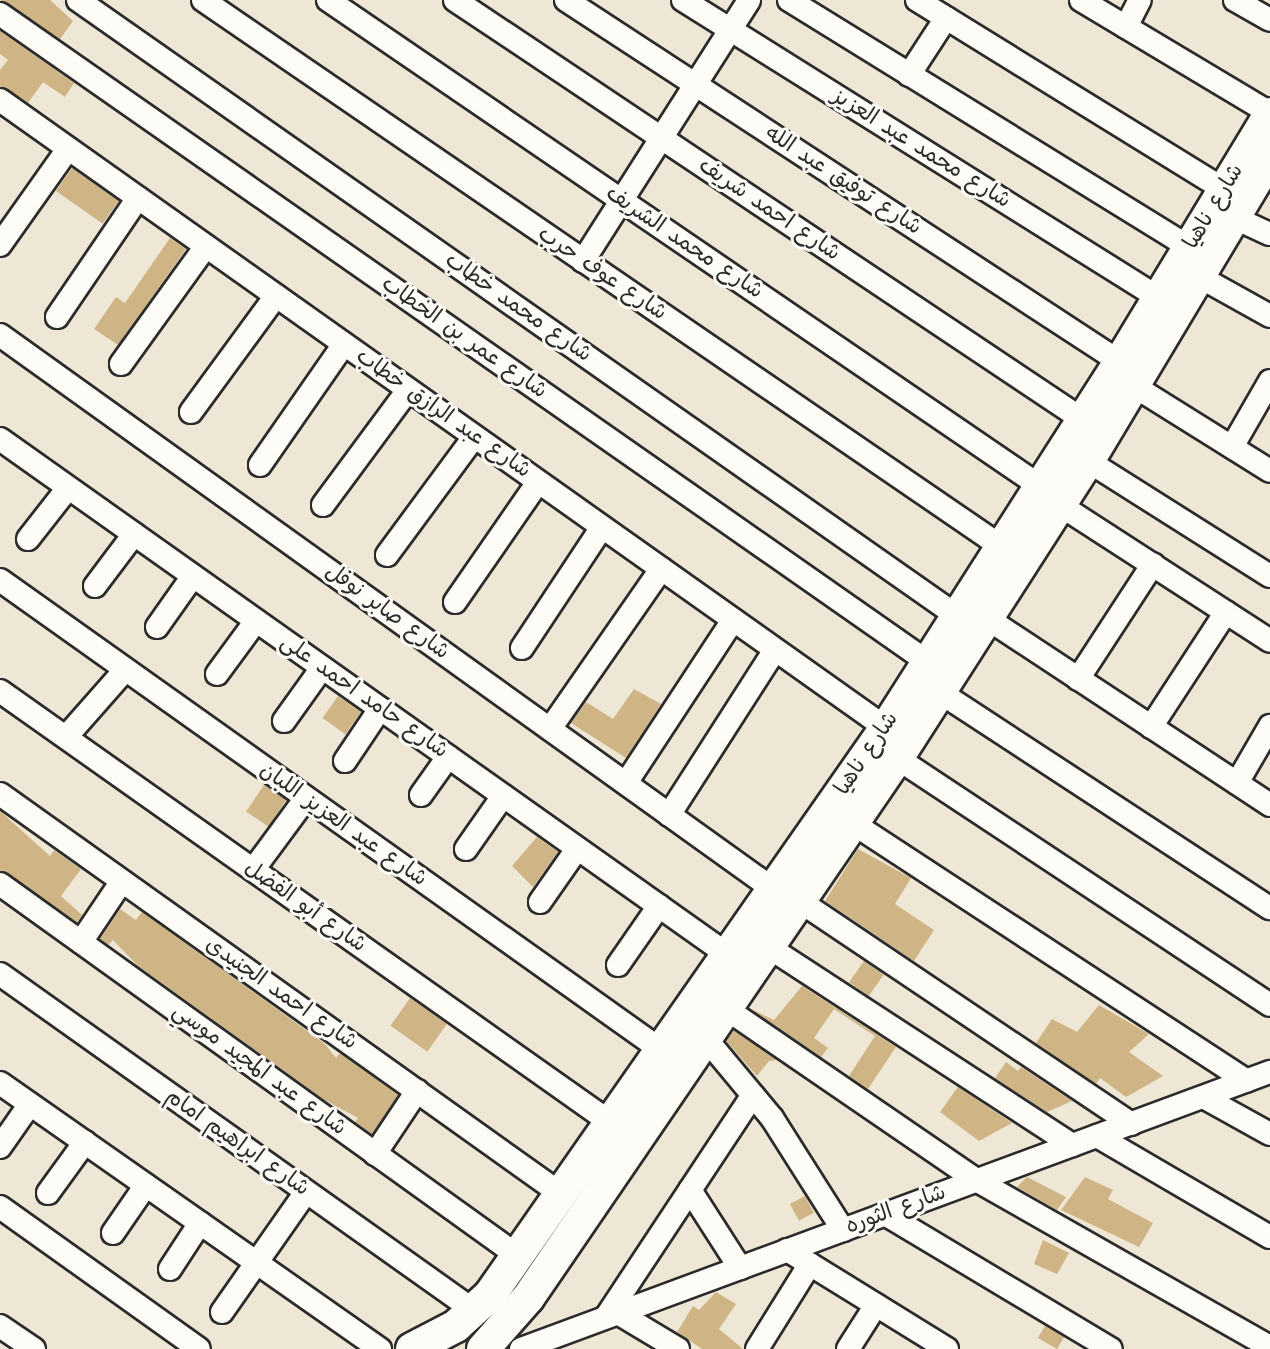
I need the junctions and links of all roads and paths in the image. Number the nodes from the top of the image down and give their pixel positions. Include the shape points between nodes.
1 (78, 0) edge
2 (203, 0) edge
3 (328, 0) edge
4 (455, 0) edge
5 (566, 0) edge
6 (683, 0) edge
7 (749, 0) edge
8 (789, 0) edge
9 (917, 0) edge
10 (1081, 0) edge
11 (1140, 0) edge
12 (1235, 0) edge
13 (0, 14) edge
14 (946, 18) junction
15 (1270, 20) edge
16 (1126, 27) junction
17 (731, 30) junction
18 (909, 75) junction
19 (697, 86) junction
20 (1, 102) edge
21 (1270, 114) edge
22 (663, 139) junction
23 (68, 149) junction
24 (1270, 157) edge
25 (138, 198) junction
26 (622, 201) junction
27 (1230, 204) junction
28 (1270, 234) edge
29 (0, 245) edge
30 (206, 246) junction
31 (583, 261) junction
32 (1195, 262) junction
33 (276, 296) junction
34 (1159, 298) junction
35 (1270, 316) edge
36 (57, 317) dead end
37 (0, 335) edge
38 (344, 344) junction
39 (121, 364) dead end
40 (1127, 374) junction
41 (1270, 381) edge
42 (408, 390) junction
43 (191, 412) dead end
44 (1083, 420) junction
45 (474, 437) junction
46 (2, 445) edge
47 (1232, 447) junction
48 (1088, 461) junction
49 (260, 465) dead end
50 (1270, 471) edge
51 (538, 482) junction
52 (68, 488) junction
53 (1050, 495) junction
54 (323, 505) dead end
55 (602, 527) junction
56 (134, 534) junction
57 (28, 539) dead end
58 (1002, 547) junction
59 (387, 555) dead end
60 (1153, 564) junction
61 (661, 569) junction
62 (193, 576) junction
63 (1270, 576) edge
64 (0, 580) edge
65 (95, 586) dead end
66 (455, 602) dead end
67 (1226, 612) junction
68 (972, 618) junction
69 (733, 620) junction
70 (256, 621) junction
71 (157, 627) dead end
72 (1270, 641) edge
73 (522, 648) dead end
74 (775, 650) junction
75 (928, 662) junction
76 (322, 668) junction
77 (125, 670) junction
78 (217, 674) dead end
79 (1078, 679) junction
80 (0, 691) edge
81 (941, 693) junction
82 (380, 709) junction
83 (284, 721) dead end
84 (1270, 726) edge
85 (1151, 727) junction
86 (886, 728) junction
87 (550, 729) junction
88 (66, 737) junction
89 (448, 757) junction
90 (897, 758) junction
91 (345, 761) dead end
92 (626, 783) junction
93 (1237, 783) junction
94 (0, 794) edge
95 (421, 795) dead end
96 (503, 796) junction
97 (306, 798) junction
98 (1270, 805) edge
99 (669, 815) junction
100 (854, 824) junction
101 (466, 849) dead end
102 (577, 849) junction
103 (253, 870) junction
104 (122, 881) junction
105 (0, 884) edge
106 (787, 896) junction
107 (540, 902) dead end
108 (659, 906) junction
109 (1270, 908) edge
110 (81, 942) junction
111 (770, 948) junction
112 (728, 955) junction
113 (618, 965) dead end
114 (0, 974) edge
115 (1270, 1005) edge
116 (728, 1010) junction
117 (707, 1040) junction
118 (674, 1059) junction
119 (1270, 1072) edge
120 (1246, 1081) junction
121 (0, 1083) edge
122 (417, 1091) junction
123 (753, 1095) junction
124 (1205, 1098) junction
125 (30, 1104) junction
126 (611, 1123) junction
127 (1131, 1124) junction
128 (1270, 1134) edge
129 (1097, 1136) junction
130 (85, 1142) junction
131 (1072, 1145) junction
132 (0, 1147) edge
133 (375, 1154) junction
134 (976, 1180) junction
135 (146, 1185) junction
136 (690, 1190) junction
137 (306, 1192) junction
138 (48, 1193) dead end
139 (561, 1194) junction
140 (0, 1207) edge
141 (885, 1214) junction
142 (200, 1223) junction
143 (843, 1230) junction
144 (113, 1233) dead end
145 (1270, 1237) edge
146 (787, 1250) junction
147 (518, 1256) junction
148 (257, 1263) junction
149 (810, 1264) junction
150 (740, 1268) junction
151 (170, 1269) dead end
152 (876, 1305) junction
153 (222, 1312) dead end
154 (612, 1315) junction
155 (0, 1326) edge
156 (467, 1329) edge
157 (1270, 1347) edge
158 (675, 1348) edge
159 (34, 1349) edge
160 (199, 1349) edge
161 (380, 1349) edge
162 (412, 1349) edge
163 (483, 1349) edge
164 (521, 1349) edge
165 (757, 1349) edge
166 (848, 1349) edge
167 (947, 1349) edge
168 (1111, 1349) edge

1 - 68 street, شارع محمد خطاب
2 - 31 street, شارع عوف حرب
3 - 26 street, شارع محمد الشريف
4 - 22 street, شارع احمد شريف
5 - 19 street, شارع توفيق عبد الله
6 - 17 street, شارع محمد عبد العزيز
7 - 17 street
8 - 18 street
9 - 14 street
10 - 16 street
11 - 16 street
12 - 15 street
13 - 75 street, شارع عمر بن الخطاب
14 - 18 street
14 - 27 street
16 - 21 street
17 - 19 street
17 - 34 street, شارع محمد عبد العزيز
18 - 32 street
19 - 22 street
19 - 40 street, شارع توفيق عبد الله
20 - 23 street, شارع عبد الرازق خطاب
21 - 27 main road, شارع ناهيا
22 - 26 street
22 - 44 street, شارع احمد شريف
23 - 25 street, شارع عبد الرازق خطاب
23 - 29 street
24 - 27 main road, شارع ناهيا
25 - 30 street, شارع عبد الرازق خطاب
25 - 36 street
26 - 31 street
26 - 53 street, شارع محمد الشريف
27 - 28 street
27 - 32 main road, شارع ناهيا
30 - 33 street, شارع عبد الرازق خطاب
30 - 39 street
31 - 58 street, شارع عوف حرب
32 - 34 main road, شارع ناهيا
32 - 35 street
32 - 40 main road, شارع ناهيا
33 - 38 street, شارع عبد الرازق خطاب
33 - 43 street
34 - 40 main road, شارع ناهيا
37 - 87 street, شارع صابر نوفل
38 - 42 street, شارع عبد الرازق خطاب
38 - 49 street
40 - 44 main road, شارع ناهيا
40 - 47 street, شارع توفيق عبد الله
40 - 48 main road, شارع ناهيا
41 - 47 street
42 - 45 street, شارع عبد الرازق خطاب
42 - 54 street
44 - 53 main road, شارع ناهيا
45 - 51 street, شارع عبد الرازق خطاب
45 - 59 street
46 - 52 street, شارع حامد احمد على
47 - 50 street, شارع توفيق عبد الله
48 - 53 main road, شارع ناهيا
48 - 63 street
51 - 55 street, شارع عبد الرازق خطاب
51 - 66 street
52 - 56 street, شارع حامد احمد على
52 - 57 street
53 - 58 main road, شارع ناهيا
53 - 60 street, شارع محمد الشريف
53 - 68 main road, شارع ناهيا
55 - 61 street, شارع عبد الرازق خطاب
55 - 73 street
56 - 62 street, شارع حامد احمد على
56 - 65 street
58 - 68 main road, شارع ناهيا
60 - 67 street, شارع محمد الشريف
60 - 79 street
61 - 69 street, شارع عبد الرازق خطاب
61 - 87 street
62 - 70 street, شارع حامد احمد على
62 - 71 street
64 - 77 street, شارع عبد العزيز اللبان
67 - 72 street, شارع محمد الشريف
67 - 85 street
68 - 75 main road, شارع ناهيا
68 - 79 street, شارع محمد خطاب
68 - 81 main road, شارع ناهيا
69 - 74 street, شارع عبد الرازق خطاب
69 - 92 street
70 - 76 street, شارع حامد احمد على
70 - 78 street
74 - 86 street, شارع عبد الرازق خطاب
74 - 99 street
75 - 86 main road, شارع ناهيا
76 - 82 street, شارع حامد احمد على
76 - 83 street
77 - 88 street
77 - 97 street, شارع عبد العزيز اللبان
79 - 85 street, شارع محمد خطاب
80 - 88 street, شارع أبو الفضل
81 - 90 main road, شارع ناهيا
81 - 109 street
82 - 89 street, شارع حامد احمد على
82 - 91 street
84 - 93 street
85 - 93 street, شارع محمد خطاب
86 - 106 main road, شارع ناهيا
87 - 92 street, شارع صابر نوفل
88 - 103 street, شارع أبو الفضل
89 - 95 street
89 - 96 street, شارع حامد احمد على
90 - 100 main road, شارع ناهيا
90 - 115 street
92 - 99 street, شارع صابر نوفل
93 - 98 street, شارع محمد خطاب
94 - 104 street, شارع احمد الجنيدى
96 - 101 street
96 - 102 street, شارع حامد احمد على
97 - 103 street
97 - 118 street, شارع عبد العزيز اللبان
99 - 106 street, شارع صابر نوفل
100 - 106 main road, شارع ناهيا
100 - 120 street
102 - 107 street
102 - 108 street, شارع حامد احمد على
103 - 126 street, شارع أبو الفضل
104 - 110 street
104 - 122 street, شارع احمد الجنيدى
105 - 110 street, شارع عبد المجيد موسي
106 - 111 main road, شارع ناهيا
106 - 112 main road, شارع ناهيا
106 - 127 street, شارع صابر نوفل
108 - 112 street, شارع حامد احمد على
108 - 113 street
110 - 133 street, شارع عبد المجيد موسي
111 - 116 main road, شارع ناهيا
111 - 131 street
112 - 118 main road, شارع ناهيا
114 - 137 street, شارع ابراهيم امام
116 - 117 main road, شارع ناهيا
116 - 134 street
117 - 118 main road, شارع ناهيا
117 - 123 street
118 - 126 main road, شارع ناهيا
118 - 163 main road, شارع ناهيا via 513,1319
119 - 120 street, شارع الثوره
120 - 124 street, شارع الثوره
121 - 125 street
122 - 133 street
122 - 139 street, شارع احمد الجنيدى
123 - 136 street
123 - 143 street
124 - 127 street, شارع الثوره
124 - 128 street
125 - 130 street
125 - 132 street
126 - 139 main road, شارع ناهيا
127 - 129 street, شارع الثوره
129 - 131 street, شارع الثوره
129 - 145 street
130 - 135 street
130 - 138 street
131 - 134 street, شارع الثوره
133 - 147 street, شارع عبد المجيد موسي
134 - 141 street, شارع الثوره
134 - 157 street
135 - 142 street
135 - 144 street
136 - 150 street
136 - 154 street
137 - 148 street
137 - 156 street, شارع ابراهيم امام
139 - 147 main road, شارع ناهيا
140 - 160 street
141 - 143 street, شارع الثوره
141 - 168 street
142 - 148 street
142 - 151 street
143 - 146 street, شارع الثوره
146 - 149 street
146 - 150 street, شارع الثوره
147 - 156 main road, شارع ناهيا
148 - 153 street
148 - 161 street
149 - 152 street
149 - 165 street
150 - 154 street, شارع الثوره
152 - 166 street
152 - 167 street
154 - 158 street
154 - 164 street, شارع الثوره
155 - 159 street
156 - 162 main road, شارع ناهيا

